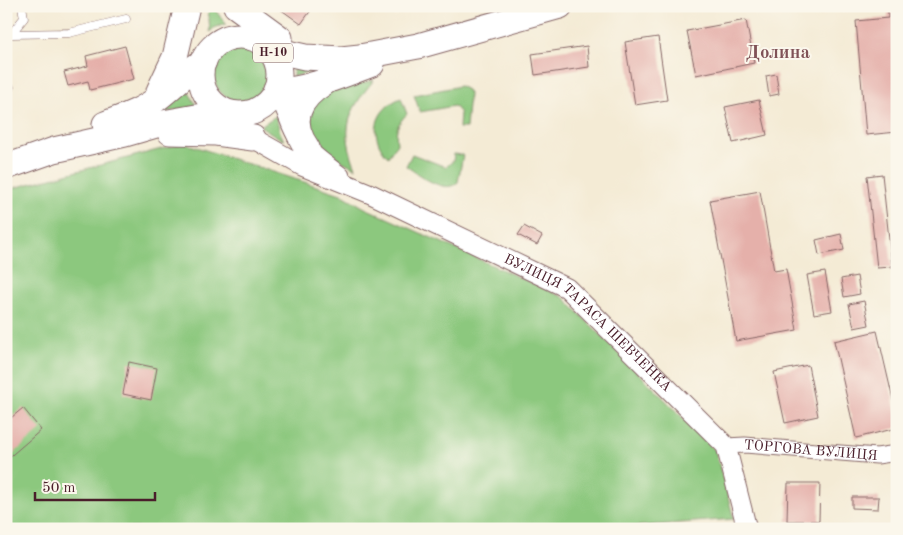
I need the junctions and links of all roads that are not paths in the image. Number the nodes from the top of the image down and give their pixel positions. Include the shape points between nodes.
1 (22, 6) edge
2 (187, 6) edge
3 (194, 6) edge
4 (228, 6) edge
5 (236, 6) edge
6 (560, 6) edge
7 (126, 19) dead end
8 (8, 35) edge
9 (262, 43) junction
10 (418, 46) junction
11 (360, 56) junction
12 (205, 58) junction
13 (335, 78) junction
14 (275, 91) junction
15 (145, 107) junction
16 (223, 110) junction
17 (125, 134) junction
18 (254, 138) junction
19 (307, 148) junction
20 (54, 150) junction
21 (6, 167) edge
22 (355, 188) junction
23 (726, 446) junction
24 (897, 453) edge
25 (746, 529) edge

1 - 8 lane via 24,18
2 - 15 main road via 168,75
3 - 12 main road via 197,39
4 - 9 main road
5 - 11 main road via 273,34 294,45 321,54
6 - 10 main road, Н-10
7 - 8 lane via 69,33
9 - 11 main road, Н-10 via 287,54 314,58
9 - 12 main road, Н-10 via 236,36 224,39
9 - 14 main road, Н-10 via 276,59 279,71
10 - 11 main road, Н-10
10 - 13 main road, Н-10
12 - 15 main road, Н-10
12 - 16 main road via 201,73 204,91
13 - 14 main road, Н-10
13 - 19 main road via 311,92 300,109 298,131
14 - 16 main road, Н-10 via 266,104 256,110 238,114
14 - 19 street, ВУЛИЦЯ ТАРАСА ШЕВЧЕНКА via 284,103 292,129
15 - 20 main road, Н-10
16 - 17 main road, Н-10 via 163,122
16 - 18 street, ВУЛИЦЯ ТАРАСА ШЕВЧЕНКА
17 - 18 main road via 206,133
17 - 20 main road, Н-10
18 - 22 street, ВУЛИЦЯ ТАРАСА ШЕВЧЕНКА via 302,166
19 - 22 street, ВУЛИЦЯ ТАРАСА ШЕВЧЕНКА
20 - 21 main road, Н-10
22 - 23 street, ВУЛИЦЯ ТАРАСА ШЕВЧЕНКА via 567,288
23 - 24 street, ТОРГОВА ВУЛИЦЯ via 877,456
23 - 25 street

